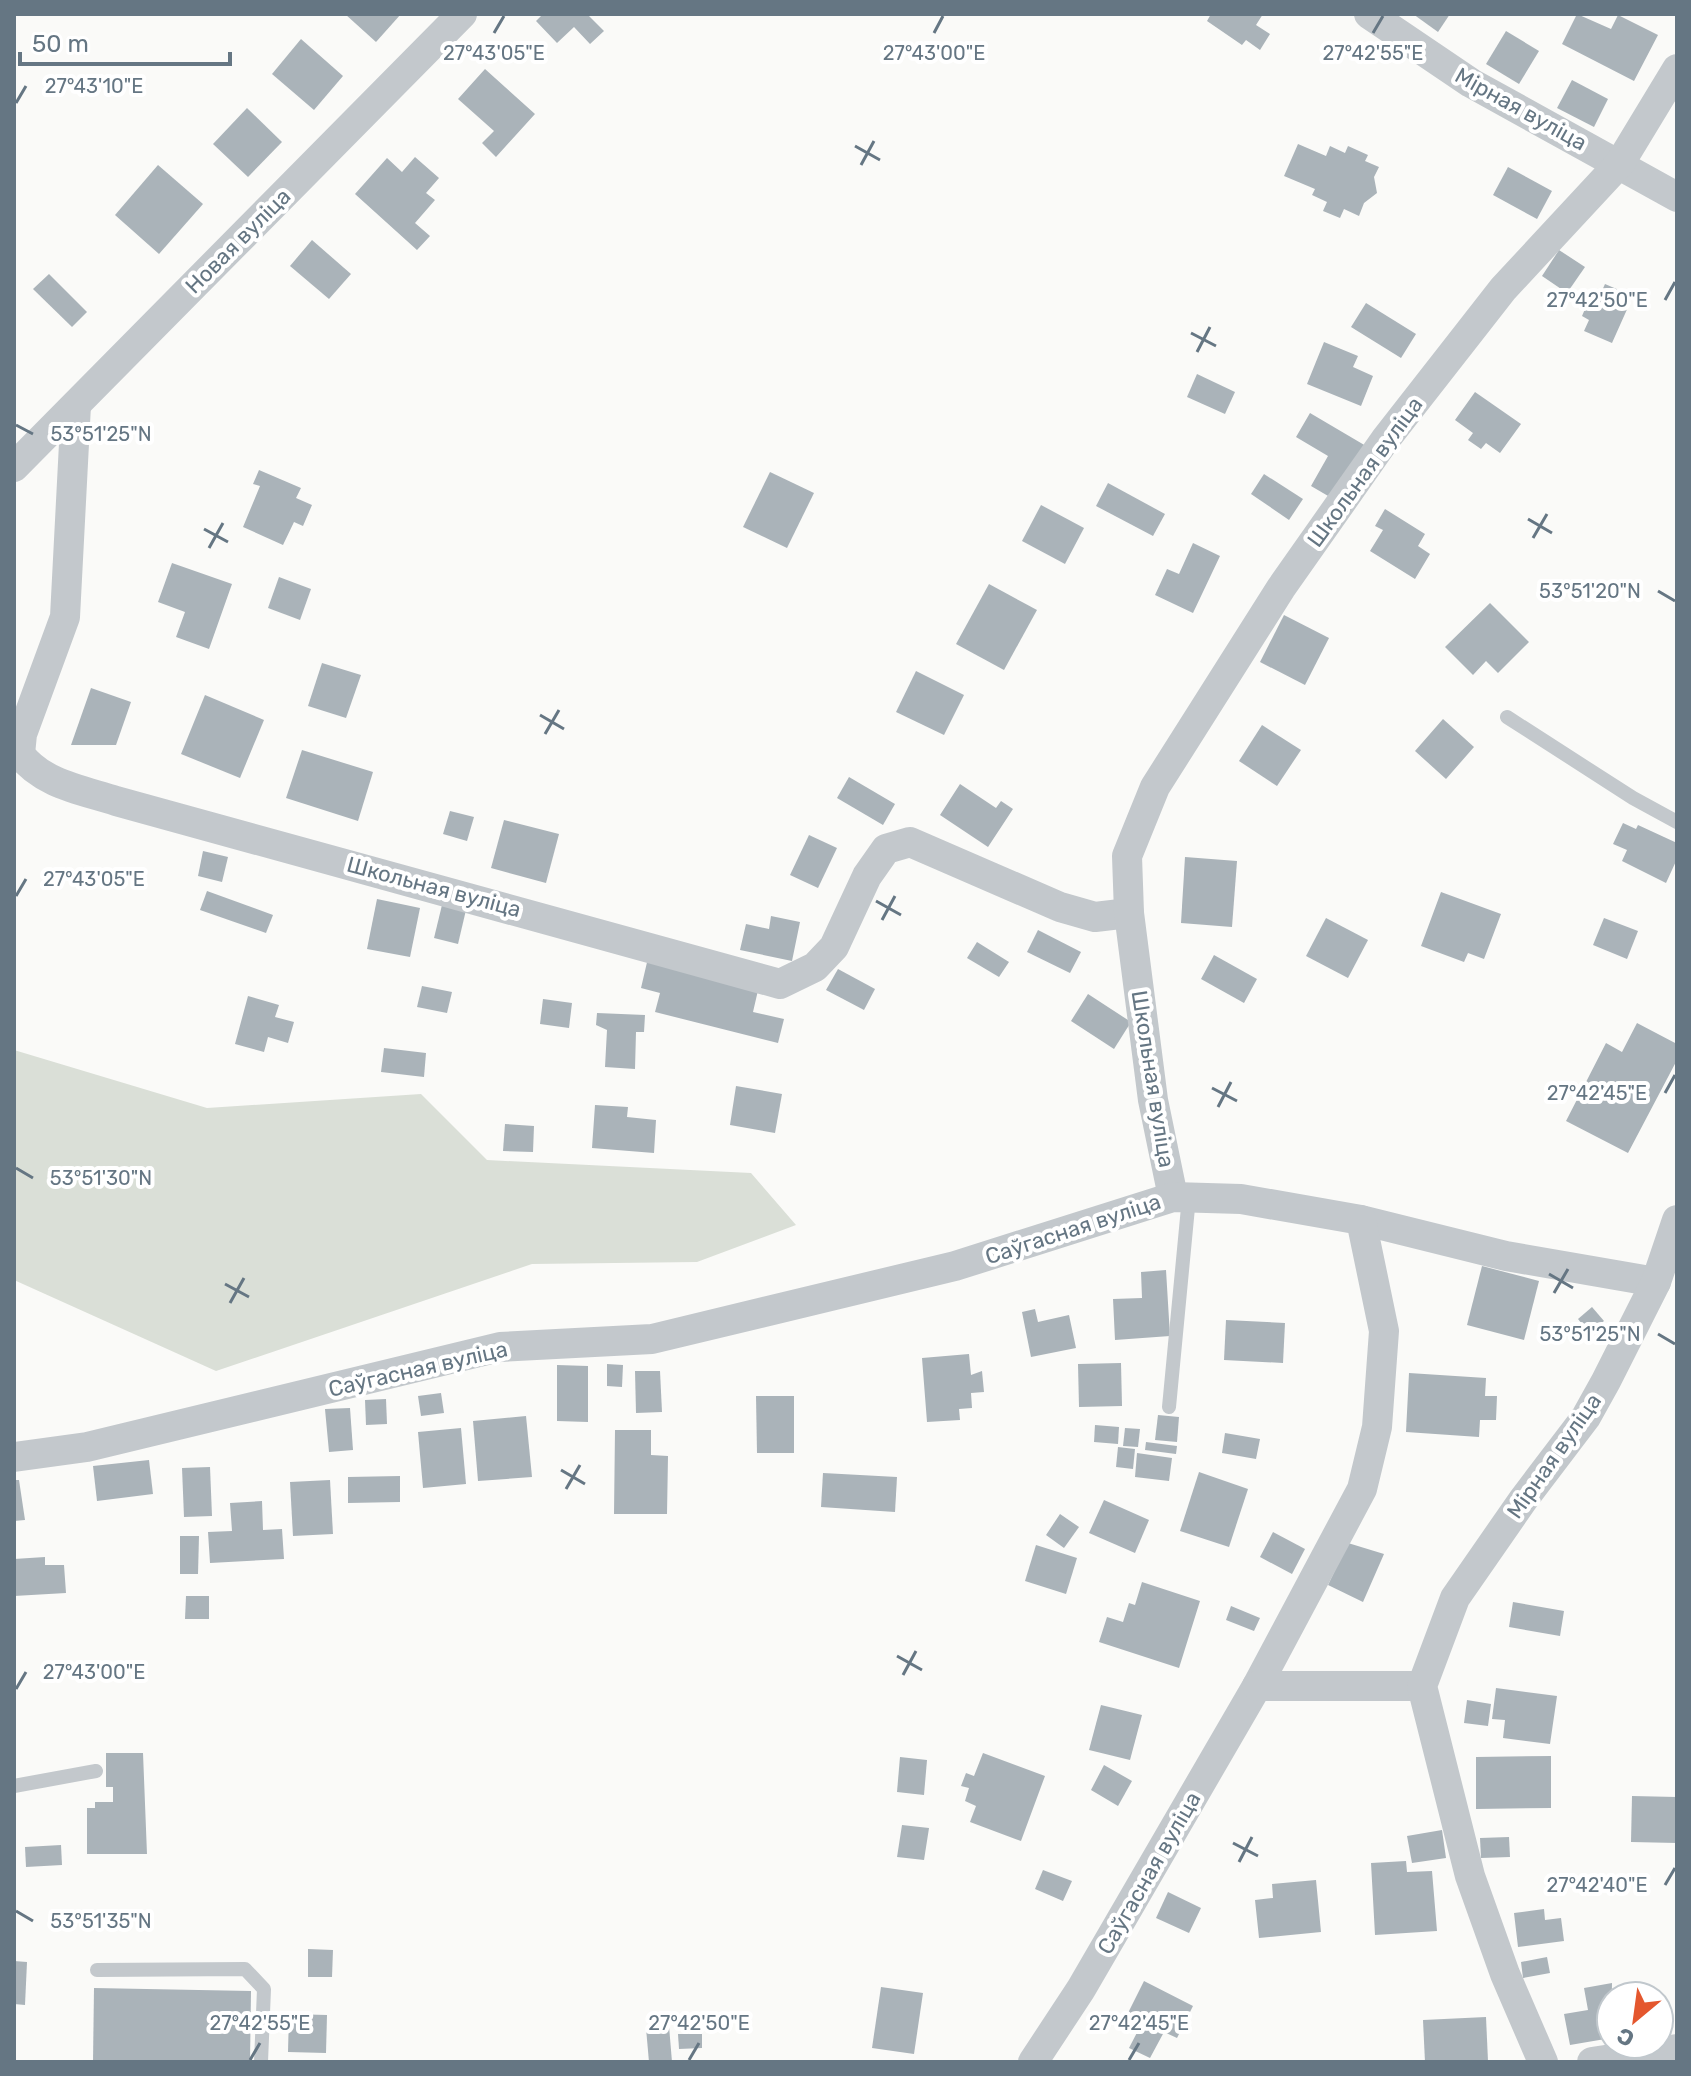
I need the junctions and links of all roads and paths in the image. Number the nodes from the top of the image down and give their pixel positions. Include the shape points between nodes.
1 (462, 14) edge
2 (1369, 14) edge
3 (1677, 69) edge
4 (1620, 163) junction
5 (1677, 197) edge
6 (76, 405) junction
7 (14, 467) edge
8 (1507, 717) dead end
9 (1677, 822) edge
10 (1129, 913) junction
11 (1181, 1197) junction
12 (1361, 1220) junction
13 (1677, 1220) edge
14 (1656, 1282) junction
15 (1169, 1407) dead end
16 (14, 1457) edge
17 (1257, 1686) junction
18 (1422, 1686) junction
19 (96, 1771) dead end
20 (14, 1786) edge
21 (97, 1970) dead end
22 (1677, 2049) edge
23 (261, 2062) edge
24 (1033, 2062) edge
25 (1543, 2062) edge
26 (1592, 2062) edge

1 - 6 street, Новая вуліца
2 - 4 street, Мірная вуліца via 1471,83
3 - 4 street, Школьная вуліца
4 - 5 street, Мірная вуліца
4 - 10 street, Школьная вуліца via 1503,289 1385,440 1281,588 1155,787 1127,856
6 - 7 street, Новая вуліца
6 - 10 street, Школьная вуліца via 65,617 22,734 20,754 47,778 780,984 815,967 834,947 867,876 886,849 910,842 1060,907 1095,917
8 - 9 lane
10 - 11 street, Школьная вуліца via 1153,1100
11 - 12 street, Саўгасная вуліца via 1241,1199
11 - 15 lane
11 - 16 street, Саўгасная вуліца via 955,1266 652,1339 500,1347 87,1447
12 - 14 street via 1506,1256
12 - 17 street, Саўгасная вуліца via 1384,1331 1377,1427 1362,1489
13 - 14 street, Мірная вуліца
14 - 18 street, Мірная вуліца via 1586,1417 1455,1598
17 - 18 street
17 - 24 street, Саўгасная вуліца
18 - 25 street via 1470,1876
19 - 20 lane
21 - 23 lane via 245,1969 264,1989
22 - 26 street

